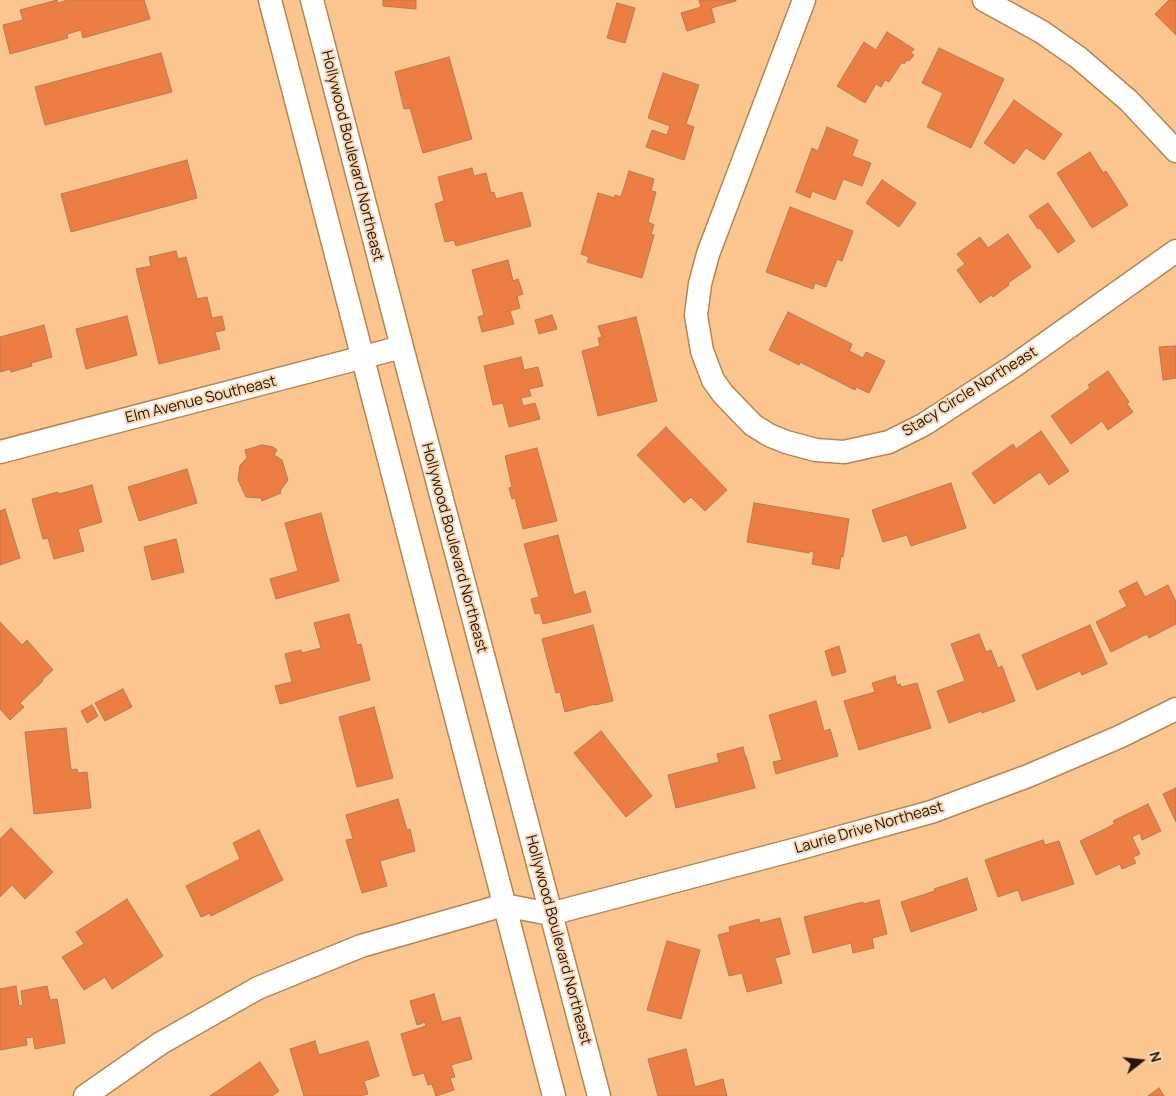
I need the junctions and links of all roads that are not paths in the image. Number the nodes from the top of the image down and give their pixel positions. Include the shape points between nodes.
1 (270, 0) edge
2 (312, 0) edge
3 (804, 0) edge
4 (984, 0) edge
5 (1176, 151) edge
6 (1176, 251) edge
7 (402, 348) junction
8 (363, 358) junction
9 (0, 452) edge
10 (1176, 708) edge
11 (504, 905) junction
12 (550, 914) junction
13 (84, 1096) edge
14 (554, 1096) edge
15 (599, 1096) edge

1 - 8 street
2 - 7 street, Hollywood Boulevard Northeast
3 - 6 street, Stacy Circle Northeast via 708,254 696,315 702,351 713,380 754,425 786,442 816,450 844,452 889,442 923,425 1011,368
4 - 5 street via 1042,32 1079,58 1129,101
7 - 8 street, Elm Avenue Southeast
7 - 12 street, Hollywood Boulevard Northeast
8 - 9 street, Elm Avenue Southeast
8 - 11 street
10 - 12 street, Laurie Drive Northeast via 1119,738 930,812
11 - 12 street
11 - 13 street via 361,946 258,988 161,1043
11 - 14 street
12 - 15 street, Hollywood Boulevard Northeast

